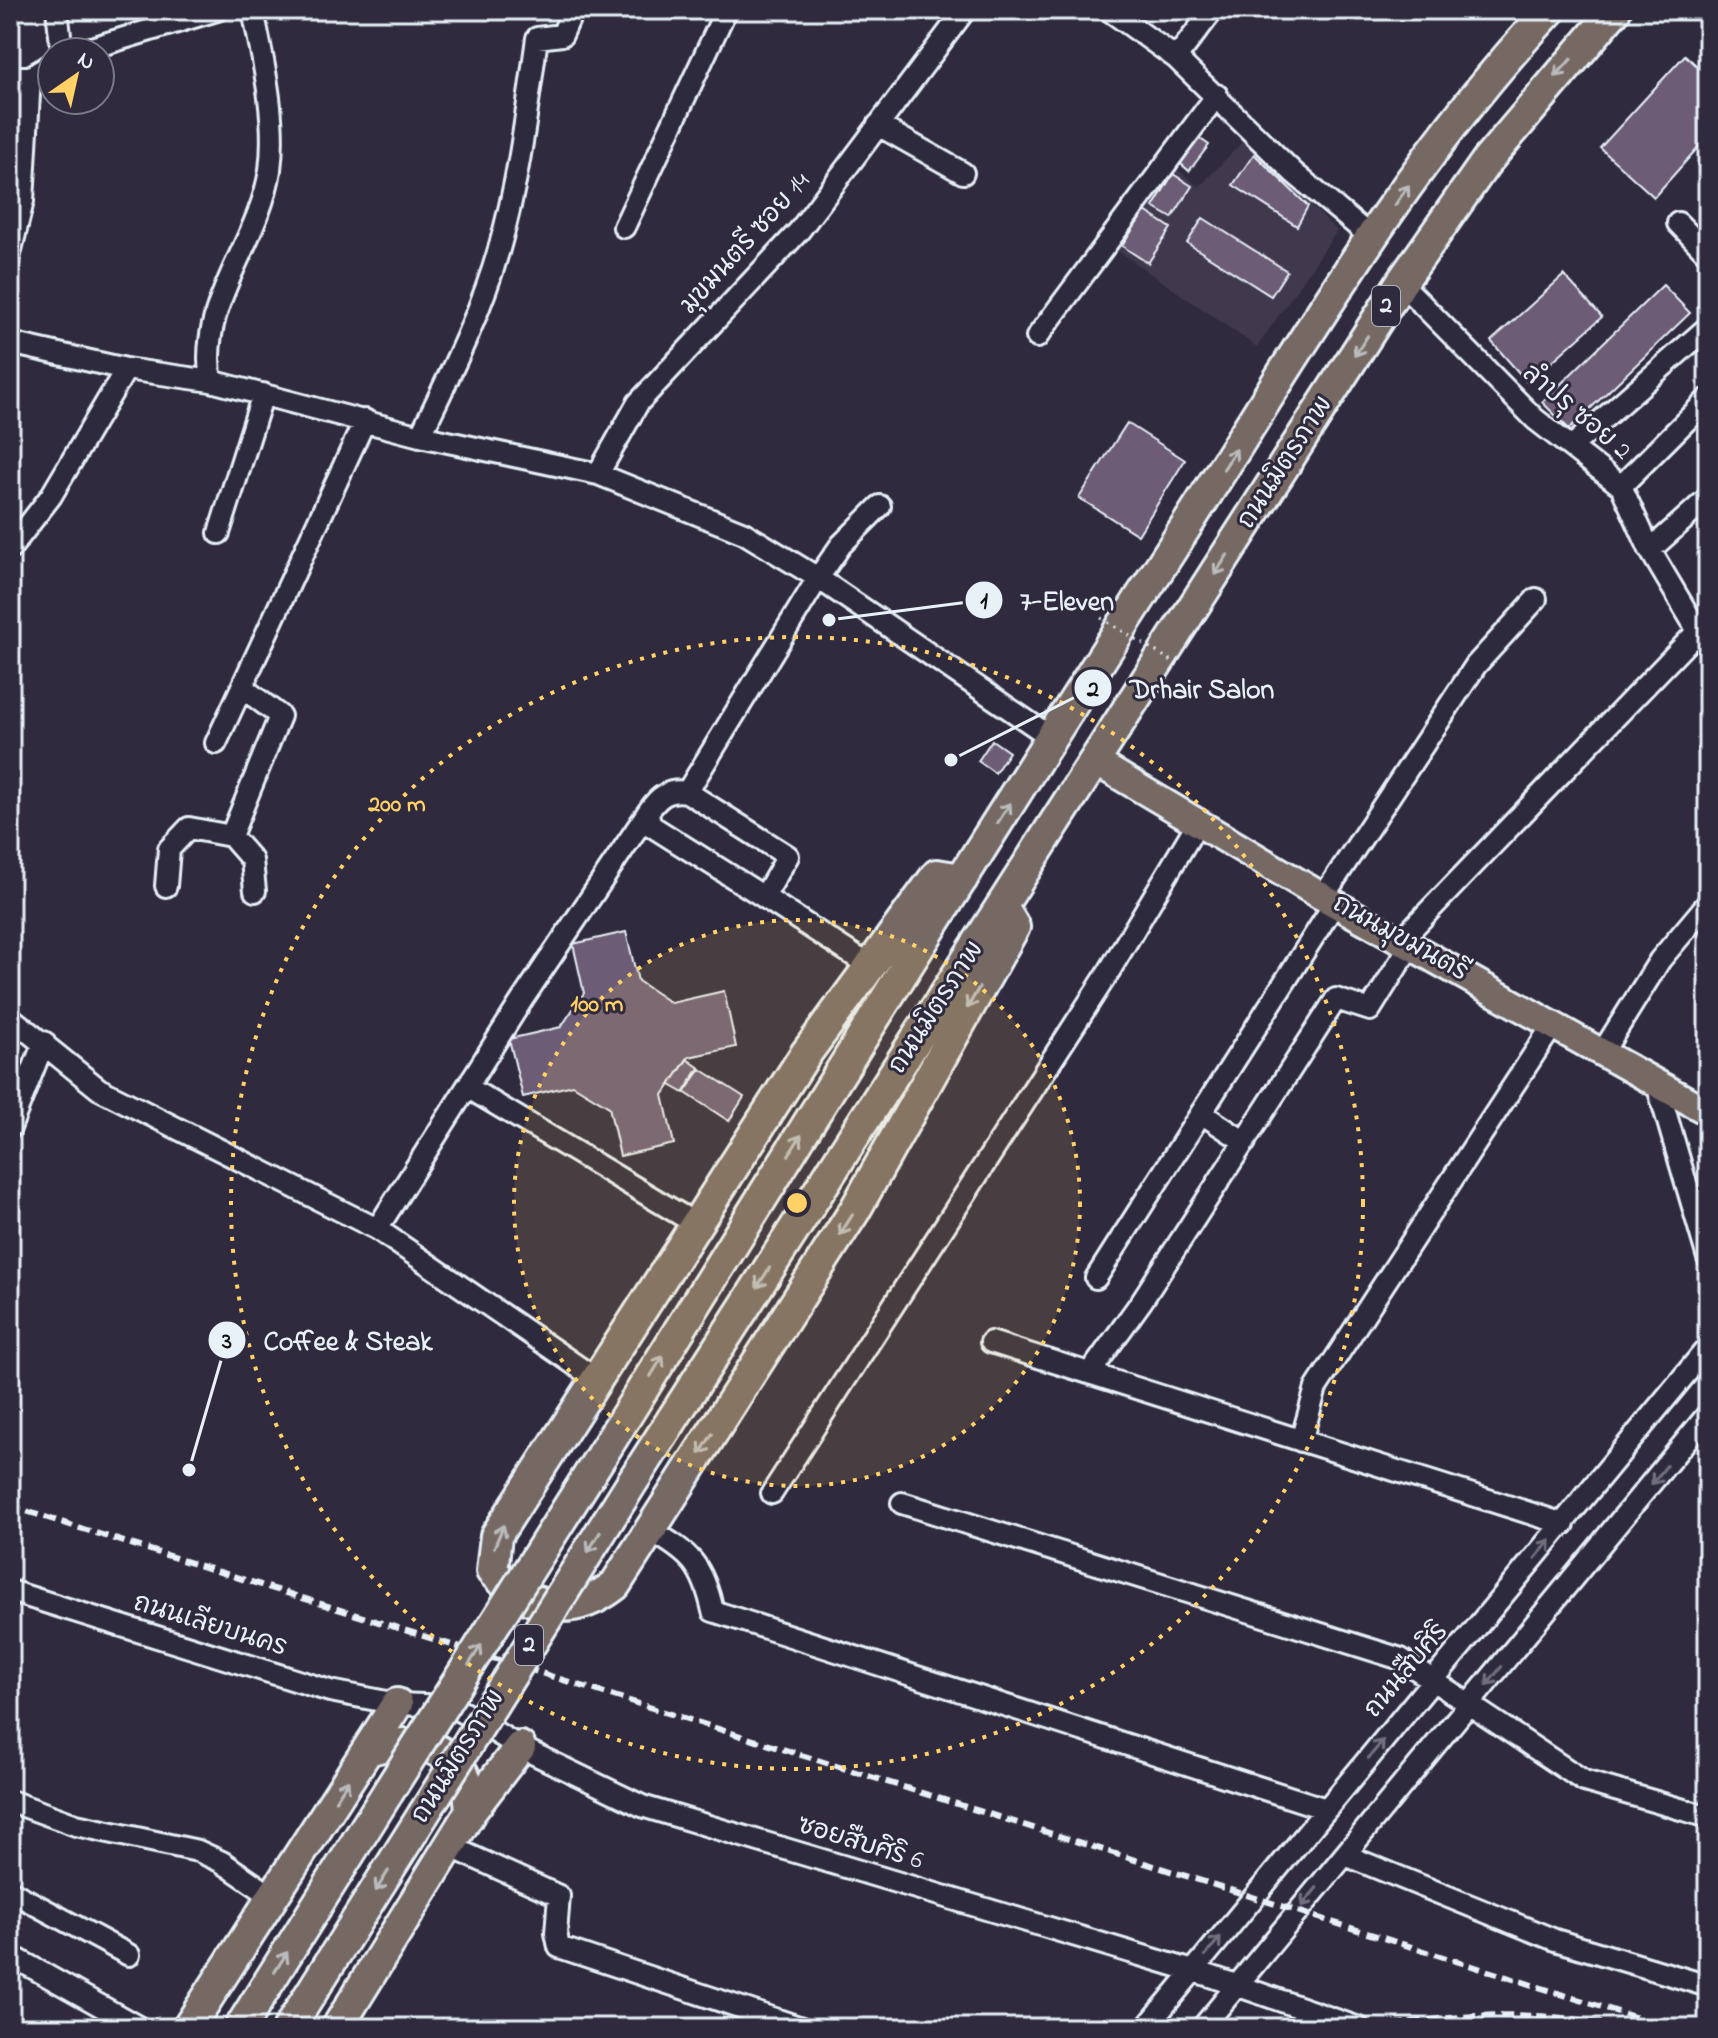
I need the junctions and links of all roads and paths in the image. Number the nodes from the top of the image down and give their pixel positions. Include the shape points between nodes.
1 (57, 10) edge
2 (217, 10) edge
3 (253, 10) edge
4 (573, 10) edge
5 (726, 10) edge
6 (965, 10) edge
7 (1109, 10) edge
8 (1213, 10) edge
9 (1550, 10) edge
10 (1615, 10) edge
11 (60, 36) edge
12 (116, 41) edge
13 (1176, 58) junction
14 (20, 77) edge
15 (1217, 95) junction
16 (878, 125) junction
17 (963, 173) dead end
18 (1678, 223) dead end
19 (624, 227) dead end
20 (1372, 238) junction
21 (10, 254) edge
22 (1708, 254) edge
23 (1401, 283) junction
24 (1708, 327) edge
25 (1037, 337) dead end
26 (10, 343) edge
27 (126, 369) junction
28 (211, 381) junction
29 (263, 394) junction
30 (1708, 399) edge
31 (365, 420) junction
32 (420, 436) junction
33 (1571, 447) junction
34 (598, 474) junction
35 (1621, 486) junction
36 (1708, 498) edge
37 (880, 506) dead end
38 (219, 533) dead end
39 (10, 549) edge
40 (1650, 550) junction
41 (818, 578) junction
42 (1536, 599) dead end
43 (1101, 618) dead end
44 (1702, 641) edge
45 (1183, 668) dead end
46 (242, 687) junction
47 (1052, 738) junction
48 (216, 743) dead end
49 (1096, 762) junction
50 (687, 792) junction
51 (648, 812) junction
52 (1197, 824) junction
53 (231, 836) junction
54 (962, 879) junction
55 (166, 886) dead end
56 (255, 891) dead end
57 (764, 897) junction
58 (1329, 900) junction
59 (1708, 903) edge
60 (1002, 907) junction
61 (1407, 942) junction
62 (870, 966) junction
63 (10, 1017) edge
64 (1553, 1025) junction
65 (44, 1042) junction
66 (1602, 1053) junction
67 (1657, 1084) junction
68 (467, 1087) junction
69 (1708, 1112) edge
70 (1201, 1113) junction
71 (10, 1128) edge
72 (1245, 1142) junction
73 (696, 1224) junction
74 (377, 1229) junction
75 (1708, 1258) edge
76 (1096, 1278) dead end
77 (991, 1342) dead end
78 (1708, 1347) edge
79 (1090, 1373) junction
80 (596, 1379) junction
81 (1708, 1414) edge
82 (1301, 1441) junction
83 (772, 1493) dead end
84 (902, 1503) dead end
85 (1564, 1524) junction
86 (651, 1531) junction
87 (10, 1591) edge
88 (1435, 1680) junction
89 (397, 1704) junction
90 (1469, 1707) junction
91 (520, 1747) junction
92 (368, 1750) junction
93 (10, 1801) edge
94 (1326, 1809) junction
95 (471, 1811) junction
96 (1708, 1817) edge
97 (449, 1846) junction
98 (1345, 1855) junction
99 (10, 1891) edge
100 (273, 1897) junction
101 (10, 1955) edge
102 (129, 1955) dead end
103 (1192, 1972) junction
104 (1708, 1986) edge
105 (1235, 1987) junction
106 (140, 2028) edge
107 (188, 2028) edge
108 (240, 2028) edge
109 (289, 2028) edge
110 (337, 2028) edge
111 (802, 2028) edge
112 (1146, 2028) edge
113 (1202, 2028) edge
114 (1359, 2028) edge

1 - 11 street
2 - 12 street
3 - 28 street via 271,119 270,171 214,310
4 - 32 street via 562,35 537,38 519,169 499,252
5 - 19 street
6 - 16 street, มุขมนตรี ซอย 14
7 - 13 street
8 - 13 street
20 -> 9 highway, ถนนมิตรภาพ / 2 via 1446,132
10 -> 23 highway, ถนนมิตรภาพ / 2 via 1486,162
13 - 15 street
14 - 21 street via 23,201
15 - 20 street via 1294,173
15 - 25 street
16 - 17 street
16 - 34 street, มุขมนตรี ซอย 14 via 799,231 638,403
18 - 22 street
47 -> 20 highway, ถนนมิตรภาพ / 2
23 - 33 street, ลำปรุ ซอย 2 via 1535,419
23 -> 49 highway, ถนนมิตรภาพ / 2
24 - 33 street
26 - 27 street
27 - 28 street
27 - 39 street via 51,496
28 - 29 street
29 - 31 street
29 - 38 street
30 - 35 street
31 - 32 street
31 - 46 street
32 - 34 street
33 - 35 street, ลำปรุ ซอย 2
34 - 41 street via 744,533
35 - 40 street, ลำปรุ ซอย 2
36 - 40 street
37 - 41 street via 841,545
40 - 44 street, ลำปรุ ซอย 2
41 - 47 street
41 - 50 street
42 - 58 street via 1468,676
43 - 45 path, bridge
44 - 61 street
46 - 48 street
46 - 53 street via 280,716
54 -> 47 highway, ถนนมิตรภาพ / 2
49 - 52 main road, ถนนมุขมนตรี
49 - 60 highway, ถนนมิตรภาพ / 2
50 - 51 street via 673,790
50 - 57 street via 788,856
51 - 57 street via 650,825
51 - 68 street
52 - 58 main road, ถนนมุขมนตรี
52 - 83 street via 1091,1000
53 - 55 street via 189,828 169,849
53 - 56 street via 252,860
54 - 62 highway via 937,875
108 -> 54 highway, ถนนมิตรภาพ / 2, bridge
57 - 62 street
58 - 61 main road, ถนนมุขมนตรี
58 - 70 street
59 - 66 street via 1660,960
60 -> 86 highway via 1014,927 855,1210
60 -> 109 highway, ถนนมิตรภาพ / 2, bridge
61 - 64 main road, ถนนมุขมนตรี
61 - 72 street via 1370,1010 1336,999
62 - 73 highway via 805,1055
63 - 65 street
64 - 66 main road, ถนนมุขมนตรี
64 - 82 street via 1316,1388
65 - 71 street
65 - 74 street via 99,1089
66 - 67 main road, ถนนมุขมนตรี
67 - 69 main road, ถนนมุขมนตรี
67 - 75 street
68 - 73 street
68 - 74 street
70 - 72 street
70 - 76 street
72 - 79 street
73 - 80 highway
74 - 80 street
77 - 79 street
78 - 85 street, ถนนสืบศิริ
79 - 82 street
86 -> 80 highway via 615,1585 593,1602 570,1607 541,1603 505,1585 492,1571 496,1536
81 -> 90 street
82 - 85 street
84 - 88 street via 1401,1659
88 -> 85 street, ถนนสืบศิริ
86 - 94 street via 679,1546 705,1578 713,1611
87 - 89 street, ถนนเลียบนคร via 330,1691
88 - 90 street
94 -> 88 street, ถนนสืบศิริ
89 - 91 street, ถนนเลียบนคร via 452,1706
89 - 92 highway
90 - 96 street via 1584,1781
90 - 98 street
91 - 95 highway
91 - 103 street, ซอยสืบศิริ 6 via 642,1806
92 - 95 highway via 391,1742 420,1743 447,1758 466,1779
100 -> 92 highway
93 - 100 street via 76,1825 198,1851
103 -> 94 street, ถนนสืบศิริ
95 - 97 highway
97 - 110 highway
97 - 111 street via 559,1896 559,1947
98 - 104 street via 1555,1940
98 -> 105 street
99 - 102 street
100 - 107 highway
101 - 106 street
103 - 105 street, ซอยสืบศิริ 6
103 - 112 street, ถนนสืบศิริ
105 - 113 street
105 - 114 street

